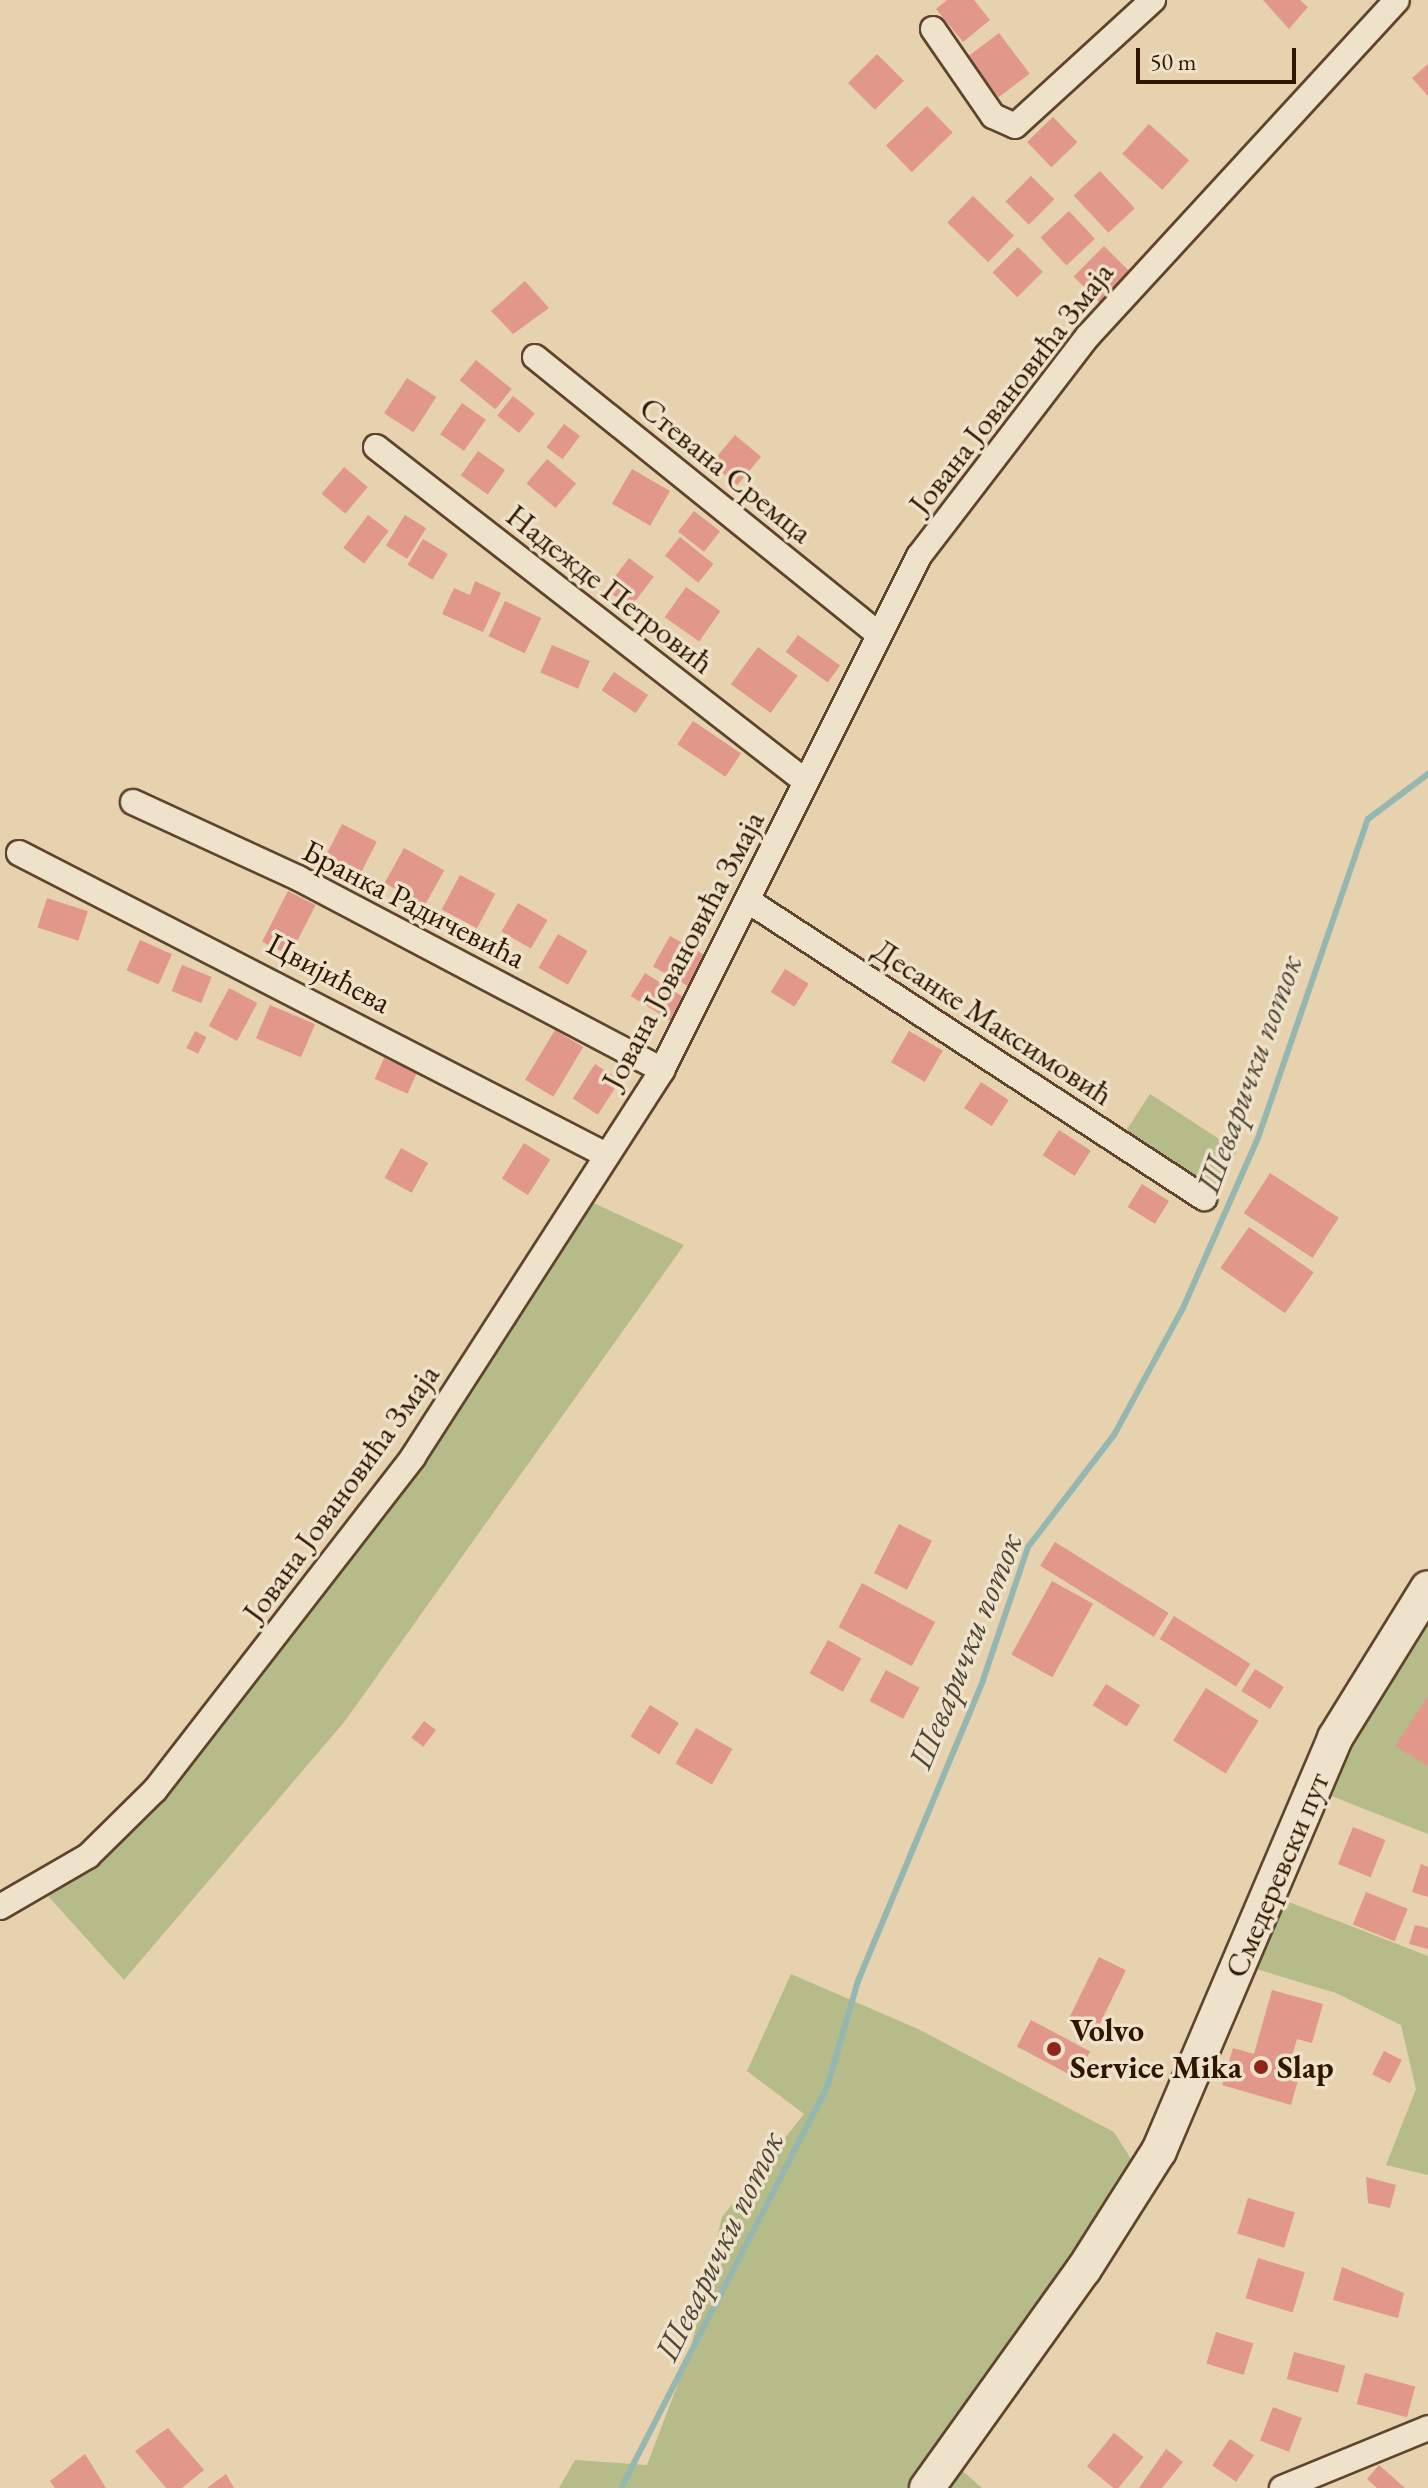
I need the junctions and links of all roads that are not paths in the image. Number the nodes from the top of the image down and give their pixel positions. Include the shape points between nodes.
1 (1153, 0) edge
2 (1397, 0) edge
3 (933, 29) dead end
4 (535, 357) dead end
5 (376, 447) dead end
6 (877, 633) junction
7 (805, 781) junction
8 (133, 802) dead end
9 (19, 853) dead end
10 (747, 900) junction
11 (662, 1070) junction
12 (606, 1155) junction
13 (1204, 1198) dead end
14 (1428, 1588) edge
15 (0, 1907) edge
16 (1428, 2428) edge
17 (927, 2488) edge
18 (1282, 2488) edge

1 - 3 street via 1015,126 993,116
2 - 6 street, Јована Јовановића Змаја via 1243,159 1067,360 919,556
4 - 6 street, Стевана Сремца
5 - 7 street, Надежде Петровић
6 - 7 street, Јована Јовановића Змаја
7 - 10 street, Јована Јовановића Змаја
8 - 11 street, Бранка Радичевића via 298,878
9 - 12 street, Цвијићева
10 - 11 street, Јована Јовановића Змаја
10 - 13 street, Десанке Максимовић
11 - 12 street, Јована Јовановића Змаја
12 - 15 street, Јована Јовановића Змаја via 413,1457 155,1790 88,1856
14 - 17 main road, Смедеревски пут via 1376,1664 1323,1763 1159,2151
16 - 18 street

